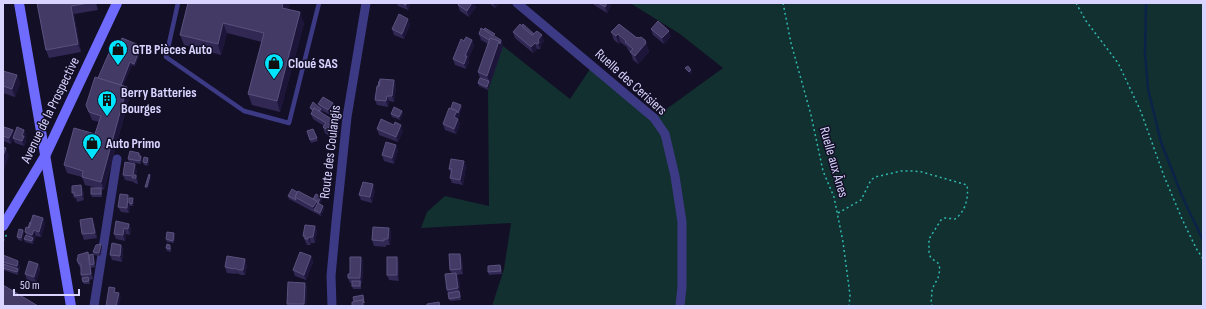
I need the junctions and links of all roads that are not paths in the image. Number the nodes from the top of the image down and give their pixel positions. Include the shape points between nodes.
1 (19, 3) edge
2 (117, 3) edge
3 (178, 3) edge
4 (319, 3) edge
5 (366, 3) edge
6 (517, 3) edge
7 (45, 156) junction
8 (117, 159) dead end
9 (3, 226) edge
10 (72, 306) edge
11 (94, 306) edge
12 (332, 306) edge
13 (680, 306) edge

1 - 7 street
2 - 7 street, Avenue de la Prospective
3 - 4 lane via 166,57 244,111 289,123
5 - 12 street, Route des Coulangis via 347,117 331,276
6 - 13 street, Ruelle des Cerisiers via 654,118 665,134 682,222
7 - 9 street, Avenue de la Prospective
7 - 10 street
8 - 11 street

